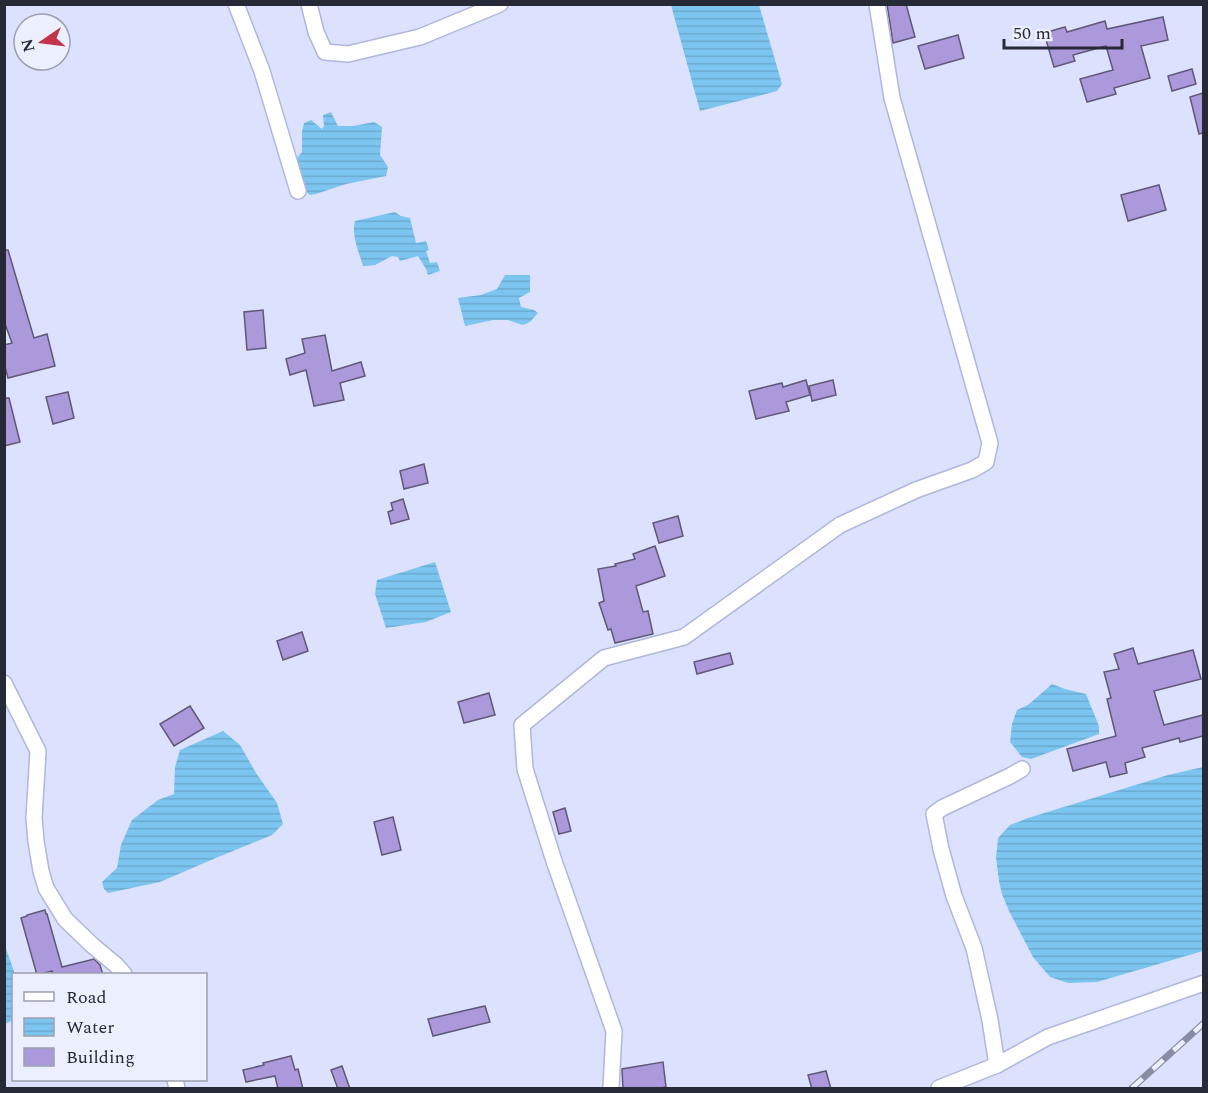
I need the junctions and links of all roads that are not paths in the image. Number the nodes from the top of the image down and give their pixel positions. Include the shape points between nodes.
1 (236, 4) edge
2 (309, 4) edge
3 (500, 4) edge
4 (877, 4) edge
5 (298, 191) dead end
6 (4, 683) edge
7 (1022, 769) dead end
8 (122, 973) edge
9 (1203, 983) edge
10 (997, 1065) junction
11 (611, 1089) edge
12 (939, 1089) edge

1 - 5 street via 262,71
2 - 3 street via 325,52 348,54 420,37
4 - 11 street via 892,98 990,443 986,462 840,525 684,637 604,658 522,725 525,769 614,1031
6 - 8 street via 38,751 34,818 46,888 65,919
7 - 10 street via 934,814 954,896 974,948
9 - 10 street via 1048,1037
10 - 12 street

